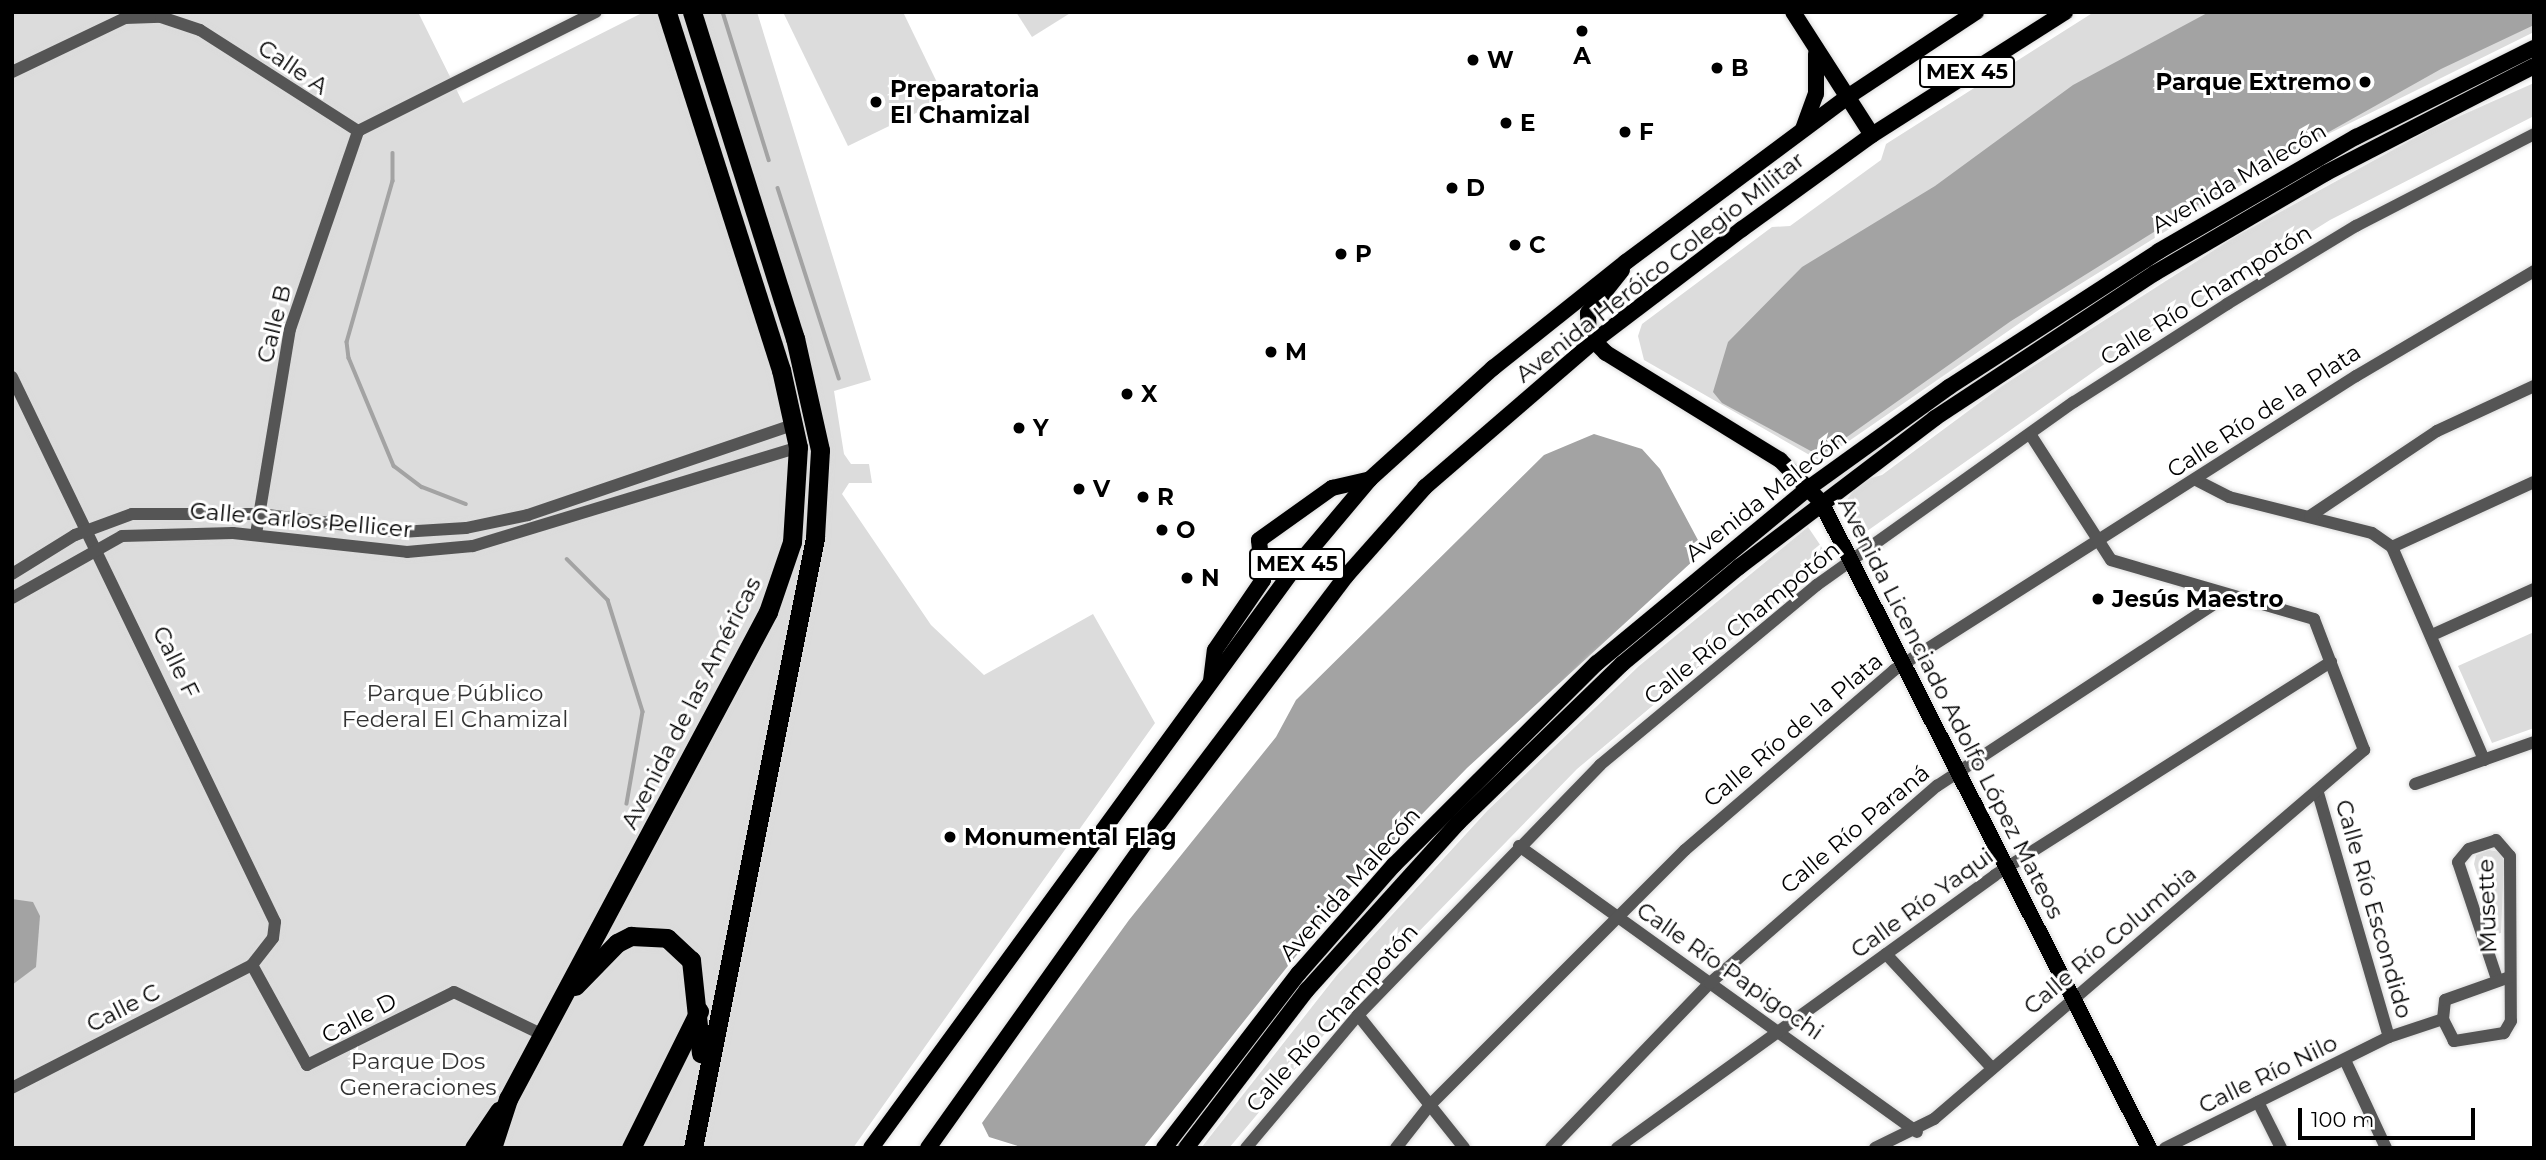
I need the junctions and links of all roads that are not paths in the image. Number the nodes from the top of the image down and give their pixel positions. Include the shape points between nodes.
1 (596, 12) edge
2 (667, 12) edge
3 (682, 12) edge
4 (692, 12) edge
5 (1793, 12) edge
6 (1976, 12) edge
7 (2065, 12) edge
8 (2534, 48) edge
9 (1817, 52) junction
10 (2534, 66) edge
11 (12, 72) edge
12 (1846, 98) junction
13 (721, 107) junction
14 (1802, 130) junction
15 (358, 131) junction
16 (2534, 134) edge
17 (1872, 135) junction
18 (1626, 262) junction
19 (2534, 271) edge
20 (1593, 342) junction
21 (12, 377) edge
22 (2534, 386) edge
23 (793, 425) junction
24 (2032, 437) junction
25 (798, 447) junction
26 (1370, 479) junction
27 (2196, 480) junction
28 (2534, 482) edge
29 (1810, 487) junction
30 (1821, 502) junction
31 (260, 514) junction
32 (2310, 516) junction
33 (87, 529) junction
34 (256, 534) junction
35 (2099, 543) junction
36 (96, 547) junction
37 (2392, 547) junction
38 (1853, 560) junction
39 (12, 574) edge
40 (2534, 589) edge
41 (2228, 594) junction
42 (12, 598) edge
43 (2432, 635) junction
44 (1905, 662) junction
45 (2331, 662) junction
46 (1211, 681) junction
47 (2534, 742) edge
48 (2484, 760) junction
49 (1958, 769) junction
50 (2415, 784) dead end
51 (2318, 793) junction
52 (1519, 846) junction
53 (2008, 867) junction
54 (1617, 917) junction
55 (1886, 954) junction
56 (253, 965) junction
57 (2503, 978) junction
58 (722, 982) junction
59 (1710, 983) junction
60 (568, 991) junction
61 (2073, 998) junction
62 (699, 1011) junction
63 (1358, 1014) junction
64 (2443, 1019) junction
65 (1780, 1031) junction
66 (541, 1034) junction
67 (2389, 1037) junction
68 (2345, 1060) junction
69 (1992, 1068) junction
70 (12, 1088) edge
71 (702, 1089) junction
72 (508, 1099) junction
73 (2258, 1102) junction
74 (1429, 1106) junction
75 (1917, 1132) junction
76 (474, 1148) edge
77 (492, 1148) edge
78 (631, 1148) edge
79 (693, 1148) edge
80 (871, 1148) edge
81 (928, 1148) edge
82 (1164, 1148) edge
83 (1186, 1148) edge
84 (1246, 1148) edge
85 (1396, 1148) edge
86 (1464, 1148) edge
87 (1551, 1148) edge
88 (1616, 1148) edge
89 (1875, 1148) edge
90 (2149, 1148) edge
91 (2165, 1148) edge
92 (2281, 1148) edge
93 (2386, 1148) edge

1 - 15 street
2 - 23 highway, Avenida de las Américas
3 - 13 highway
4 - 13 highway
5 - 9 main road
6 - 12 main road, Avenida Heróico Colegio Militar / MEX 45
7 - 17 main road, Avenida Heróico Colegio Militar / MEX 45
8 - 29 main road, Avenida Malecón via 2356,138 2159,251 1959,380
9 - 12 main road
9 - 14 main road via 1816,94
10 - 30 main road, Avenida Malecón via 2349,160 2166,266 2023,357
11 - 15 street, Calle A via 125,18 161,17 200,30
12 - 14 main road, Avenida Heróico Colegio Militar / MEX 45
12 - 17 main road
13 - 58 highway via 795,338 820,450 812,551
14 - 18 main road, Avenida Heróico Colegio Militar / MEX 45
15 - 31 street, Calle B via 290,329
16 - 24 street, Calle Río Champotón via 2356,226 2227,304
17 - 20 main road, Avenida Heróico Colegio Militar / MEX 45
18 - 20 main road via 1588,313
18 - 26 main road, Avenida Heróico Colegio Militar / MEX 45 via 1493,368
19 - 27 street, Calle Río de la Plata
20 - 29 main road, Avenida Licenciado Adolfo López Mateos via 1769,453
20 - 81 main road, Avenida Heróico Colegio Militar / MEX 45 via 1387,526 1157,826
21 - 33 street, Calle F
22 - 32 street via 2437,431
23 - 25 highway, Avenida de las Américas
23 - 31 street, Calle Carlos Pellicer via 528,514 466,528 401,532
24 - 35 street
24 - 38 street, Calle Río Champotón
25 - 34 street, Calle Carlos Pellicer via 473,546 407,552
25 - 60 highway, Avenida de las Américas via 792,542 768,612
26 - 46 main road, Avenida Heróico Colegio Militar / MEX 45 via 1313,543
26 - 46 main road via 1332,488 1259,540 1263,580 1215,650
27 - 32 street via 2229,497
27 - 35 street, Calle Río de la Plata
28 - 37 street
29 - 30 main road, Avenida Licenciado Adolfo López Mateos
29 - 82 main road, Avenida Malecón via 1597,663 1394,865 1299,973
30 - 38 main road, Avenida Licenciado Adolfo López Mateos
30 - 83 main road, Avenida Malecón via 1622,664 1458,823 1307,990
31 - 33 street, Calle Carlos Pellicer via 163,511
31 - 34 street, Calle B
32 - 37 street via 2372,533
33 - 36 street, Calle F
33 - 39 street, Calle Carlos Pellicer
34 - 36 street, Calle Carlos Pellicer via 144,532
35 - 41 street via 2110,560
35 - 44 street, Calle Río de la Plata
36 - 42 street, Calle Carlos Pellicer
36 - 56 street, Calle F via 272,911 273,938
37 - 43 street
38 - 44 main road, Avenida Licenciado Adolfo López Mateos
38 - 52 street, Calle Río Champotón via 1600,765
40 - 43 street
41 - 45 street via 2314,619
41 - 49 street, Calle Río Paraná
43 - 48 street
44 - 49 main road, Avenida Licenciado Adolfo López Mateos
44 - 54 street, Calle Río de la Plata via 1685,850
45 - 51 street, Calle Río Columbia via 2364,750
45 - 53 street, Calle Río Yaqui
46 - 80 main road, Avenida Heróico Colegio Militar / MEX 45
47 - 48 street
48 - 50 street
49 - 53 main road, Avenida Licenciado Adolfo López Mateos
49 - 59 street, Calle Río Paraná
51 - 61 street, Calle Río Columbia
51 - 67 street, Calle Río Escondido
52 - 54 street, Calle Río Papigochi
52 - 63 street, Calle Río Champotón
53 - 55 street, Calle Río Yaqui
53 - 61 main road, Avenida Licenciado Adolfo López Mateos
54 - 59 street, Calle Río Papigochi
54 - 74 street, Calle Río de la Plata
55 - 65 street, Calle Río Yaqui
55 - 69 street
56 - 66 street, Calle D via 307,1065 453,992
56 - 70 street, Calle C
57 - 57 street, Musette via 2510,856 2497,840 2469,849 2458,865
57 - 64 street, Musette via 2451,993
57 - 64 street, Musette via 2511,1021 2504,1033 2463,1044 2454,1041
58 - 62 highway
58 - 71 highway
59 - 65 street, Calle Río Papigochi
59 - 87 street, Calle Río Paraná
60 - 62 highway via 591,976 617,943 648,934 667,938 691,960
60 - 66 highway, Avenida de las Américas
61 - 69 street, Calle Río Columbia
61 - 90 main road, Avenida Licenciado Adolfo López Mateos
62 - 71 highway
62 - 78 highway
63 - 74 street
63 - 84 street, Calle Río Champotón
64 - 67 street
65 - 75 street, Calle Río Papigochi
65 - 88 street, Calle Río Yaqui
66 - 72 highway, Avenida de las Américas
67 - 68 street, Calle Río Nilo
68 - 73 street, Calle Río Nilo
68 - 93 street
69 - 75 street, Calle Río Columbia
71 - 79 highway
72 - 76 highway
72 - 77 highway, Avenida de las Américas
73 - 91 street, Calle Río Nilo
73 - 92 street
74 - 85 street, Calle Río de la Plata
74 - 86 street
75 - 89 street, Calle Río Columbia

